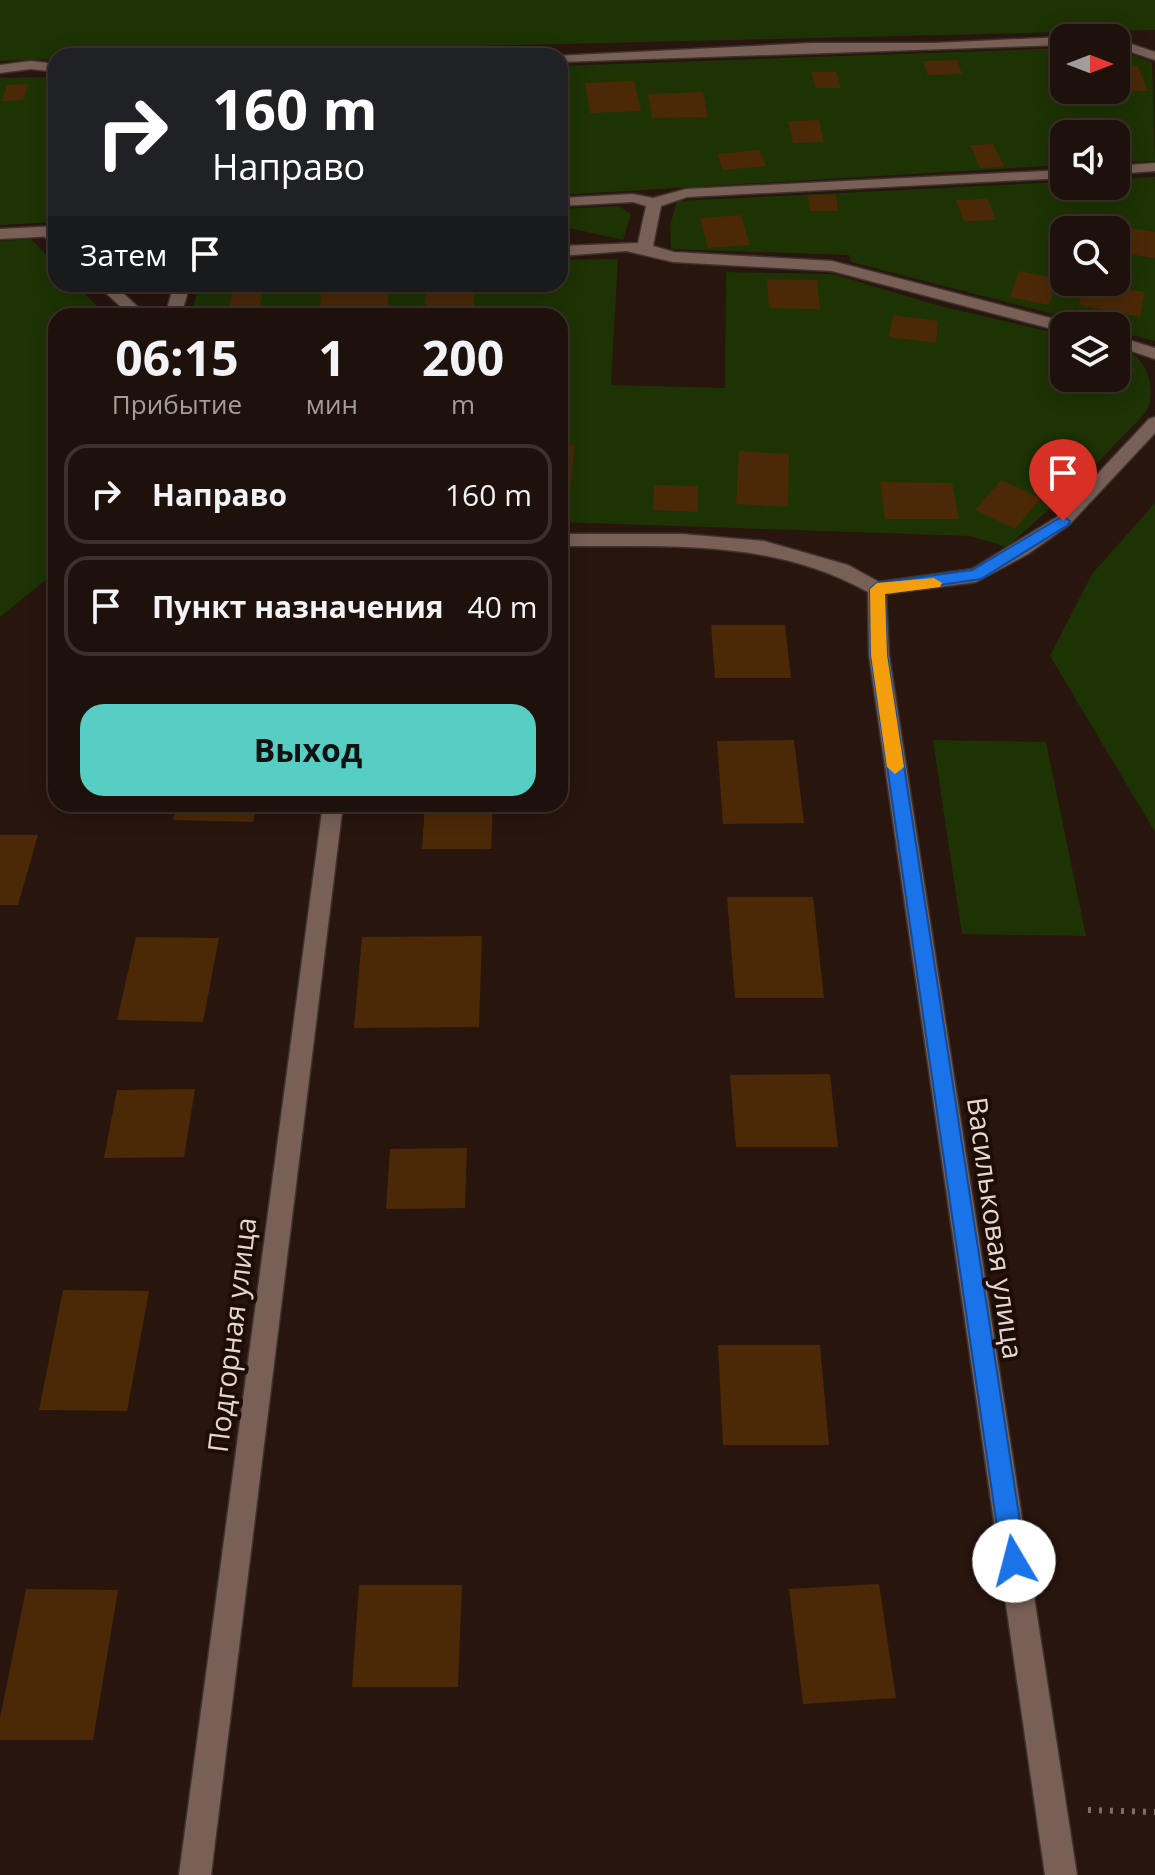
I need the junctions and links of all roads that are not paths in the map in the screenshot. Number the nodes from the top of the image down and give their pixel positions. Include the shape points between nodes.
1 (1050, 42) edge
2 (1130, 48) edge
3 (1155, 56) edge
4 (568, 58) edge
5 (48, 67) edge
6 (0, 69) edge
7 (1155, 167) edge
8 (1130, 169) edge
9 (1050, 175) edge
10 (568, 202) edge
11 (654, 203) junction
12 (0, 234) edge
13 (48, 234) edge
14 (645, 248) junction
15 (568, 251) edge
16 (113, 292) edge
17 (131, 308) edge
18 (1050, 323) edge
19 (1130, 346) edge
20 (1155, 354) edge
21 (1155, 423) edge
22 (568, 540) edge
23 (877, 589) junction
24 (332, 812) edge
25 (195, 1875) edge
26 (1061, 1875) edge

1 - 4 street
2 - 3 street
5 - 6 street
7 - 8 street
9 - 11 street via 686,193
10 - 11 street via 633,198
11 - 14 street
12 - 13 street
14 - 15 street
14 - 18 street via 673,257 832,266
16 - 17 street
19 - 20 street
21 - 23 street via 1063,521 1022,549 976,575
22 - 23 street via 762,547 848,569
23 - 26 street, Васильковая улица via 879,655
24 - 25 street, Подгорная улица

